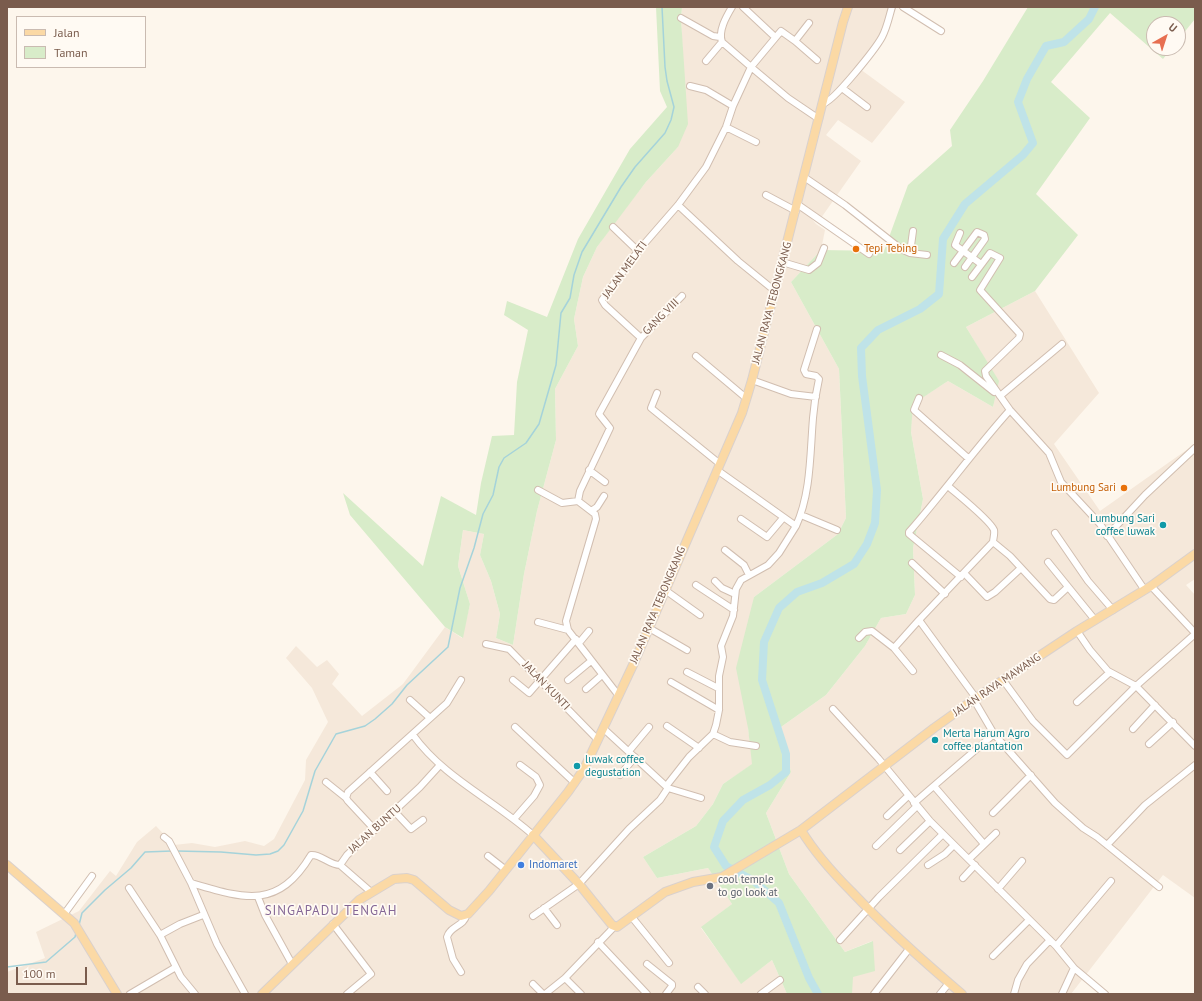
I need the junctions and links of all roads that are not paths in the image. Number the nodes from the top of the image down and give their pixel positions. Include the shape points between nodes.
1 (732, 7) edge
2 (743, 7) edge
3 (848, 7) edge
4 (892, 7) edge
5 (903, 7) edge
6 (681, 18) dead end
7 (809, 22) dead end
8 (942, 31) dead end
9 (775, 37) junction
10 (721, 39) junction
11 (795, 41) junction
12 (817, 60) dead end
13 (706, 61) dead end
14 (751, 67) junction
15 (690, 86) dead end
16 (842, 88) junction
17 (822, 104) junction
18 (733, 106) junction
19 (867, 107) dead end
20 (819, 119) junction
21 (726, 127) junction
22 (756, 142) dead end
23 (804, 177) junction
24 (766, 195) dead end
25 (678, 205) junction
26 (796, 207) junction
27 (613, 227) dead end
28 (912, 231) dead end
29 (960, 233) dead end
30 (824, 248) dead end
31 (638, 251) junction
32 (963, 251) junction
33 (910, 253) junction
34 (869, 254) dead end
35 (927, 255) dead end
36 (973, 257) junction
37 (782, 262) junction
38 (954, 263) dead end
39 (981, 264) junction
40 (965, 267) dead end
41 (972, 277) dead end
42 (775, 291) junction
43 (682, 296) dead end
44 (818, 330) dead end
45 (640, 338) junction
46 (1062, 344) dead end
47 (941, 355) dead end
48 (696, 356) dead end
49 (752, 380) junction
50 (657, 393) dead end
51 (999, 395) junction
52 (816, 396) junction
53 (746, 398) junction
54 (919, 398) dead end
55 (1010, 410) junction
56 (1195, 448) edge
57 (968, 458) junction
58 (719, 467) junction
59 (589, 470) junction
60 (605, 482) dead end
61 (948, 486) junction
62 (538, 490) dead end
63 (604, 496) dead end
64 (578, 501) junction
65 (591, 511) junction
66 (801, 515) junction
67 (782, 518) junction
68 (741, 519) dead end
69 (796, 526) junction
70 (837, 530) dead end
71 (1055, 533) dead end
72 (1108, 536) junction
73 (992, 542) junction
74 (725, 550) dead end
75 (1195, 554) edge
76 (1048, 562) dead end
77 (912, 563) dead end
78 (1021, 568) junction
79 (749, 575) junction
80 (962, 575) junction
81 (715, 581) dead end
82 (696, 585) dead end
83 (1068, 587) junction
84 (1147, 587) junction
85 (665, 590) junction
86 (735, 594) junction
87 (945, 594) junction
88 (734, 610) junction
89 (1113, 610) junction
90 (700, 615) dead end
91 (919, 620) junction
92 (1095, 620) junction
93 (538, 622) dead end
94 (567, 627) junction
95 (649, 628) junction
96 (589, 631) dead end
97 (1077, 631) junction
98 (1195, 634) edge
99 (859, 638) dead end
100 (578, 641) junction
101 (486, 644) dead end
102 (894, 648) junction
103 (687, 650) dead end
104 (592, 661) junction
105 (914, 671) dead end
106 (687, 672) dead end
107 (1109, 673) junction
108 (602, 675) junction
109 (461, 680) dead end
110 (513, 680) dead end
111 (541, 680) junction
112 (568, 680) dead end
113 (1004, 680) junction
114 (671, 682) dead end
115 (1136, 686) junction
116 (718, 688) junction
117 (586, 689) dead end
118 (618, 696) junction
119 (975, 699) junction
120 (410, 700) dead end
121 (1077, 702) dead end
122 (1155, 705) junction
123 (833, 709) dead end
124 (719, 710) junction
125 (430, 718) junction
126 (1173, 722) junction
127 (667, 726) dead end
128 (515, 727) dead end
129 (649, 727) dead end
130 (604, 729) junction
131 (1133, 729) dead end
132 (713, 734) junction
133 (994, 734) junction
134 (413, 735) junction
135 (598, 740) junction
136 (1149, 744) dead end
137 (756, 746) dead end
138 (1195, 746) edge
139 (699, 748) junction
140 (629, 751) junction
141 (635, 757) junction
142 (440, 765) junction
143 (520, 765) dead end
144 (1195, 765) edge
145 (884, 767) junction
146 (370, 772) junction
147 (620, 775) dead end
148 (1031, 775) junction
149 (326, 782) dead end
150 (575, 783) junction
151 (668, 786) junction
152 (934, 786) junction
153 (387, 791) dead end
154 (908, 796) junction
155 (346, 798) junction
156 (701, 798) dead end
157 (916, 805) junction
158 (395, 812) junction
159 (992, 813) dead end
160 (887, 816) dead end
161 (514, 818) junction
162 (423, 820) dead end
163 (930, 821) junction
164 (375, 830) junction
165 (801, 830) junction
166 (996, 833) dead end
167 (943, 834) junction
168 (533, 835) junction
169 (164, 837) dead end
170 (984, 844) junction
171 (954, 845) junction
172 (1107, 845) junction
173 (876, 846) dead end
174 (900, 850) dead end
175 (488, 856) dead end
176 (968, 859) junction
177 (1022, 860) dead end
178 (7, 865) edge
179 (340, 865) junction
180 (928, 865) dead end
181 (974, 865) junction
182 (506, 870) junction
183 (92, 876) dead end
184 (963, 878) dead end
185 (1111, 882) dead end
186 (191, 883) junction
187 (579, 884) junction
188 (1158, 887) dead end
189 (129, 888) dead end
190 (998, 889) junction
191 (371, 892) junction
192 (258, 897) junction
193 (544, 908) junction
194 (867, 909) junction
195 (65, 913) junction
196 (203, 915) junction
197 (466, 916) junction
198 (533, 916) dead end
199 (631, 916) junction
200 (1029, 920) junction
201 (334, 924) junction
202 (556, 925) dead end
203 (614, 927) junction
204 (160, 935) junction
205 (840, 940) dead end
206 (1050, 940) junction
207 (598, 942) junction
208 (1056, 946) junction
209 (909, 948) junction
210 (993, 956) dead end
211 (669, 963) dead end
212 (292, 964) junction
213 (647, 964) dead end
214 (176, 967) junction
215 (1074, 968) junction
216 (461, 972) dead end
217 (565, 978) junction
218 (780, 980) dead end
219 (949, 983) junction
220 (533, 984) dead end
221 (698, 987) dead end
222 (267, 992) edge
223 (640, 992) edge
224 (118, 994) edge
225 (130, 994) edge
226 (195, 994) edge
227 (245, 994) edge
228 (347, 994) edge
229 (544, 994) edge
230 (581, 994) edge
231 (647, 994) edge
232 (666, 994) edge
233 (705, 994) edge
234 (761, 994) edge
235 (874, 994) edge
236 (940, 994) edge
237 (962, 994) edge
238 (1014, 994) edge
239 (1062, 994) edge
240 (1105, 994) edge

1 - 10 street via 726,18
2 - 9 street
3 - 17 main road, JALAN RAYA TEBONGKANG
4 - 16 street via 881,39
5 - 8 street
6 - 10 street
7 - 11 street
9 - 11 street via 782,31
9 - 14 street, JALAN MELATI
10 - 13 street
10 - 14 street
11 - 12 street
14 - 18 street, JALAN MELATI
14 - 20 street via 788,98
15 - 18 street via 706,90
16 - 17 street via 829,102
16 - 19 street
17 - 20 main road, JALAN RAYA TEBONGKANG
18 - 21 street, JALAN MELATI
20 - 23 main road, JALAN RAYA TEBONGKANG
21 - 22 street
21 - 25 street, JALAN MELATI via 706,167
23 - 26 main road, JALAN RAYA TEBONGKANG
23 - 33 street via 845,205 897,247
24 - 26 street
25 - 31 street, JALAN MELATI
25 - 42 street via 738,261
26 - 34 street
26 - 37 main road, JALAN RAYA TEBONGKANG
27 - 31 street
28 - 33 street
29 - 32 street via 955,245
30 - 37 street via 818,263 809,270
31 - 45 street, JALAN MELATI via 602,301
32 - 36 street
32 - 36 street via 977,232 984,235 985,239
32 - 38 street
33 - 35 street
36 - 39 street
36 - 40 street
37 - 42 main road, JALAN RAYA TEBONGKANG
39 - 41 street
39 - 51 street via 990,253 1000,258 980,290 1020,334 985,371
42 - 49 main road, JALAN RAYA TEBONGKANG
43 - 45 street, GANG VIII
44 - 52 street via 804,370 806,374 818,377
45 - 59 street via 599,414 610,429
46 - 51 street
47 - 51 street via 965,368
48 - 53 street
49 - 52 street via 790,394
49 - 53 main road, JALAN RAYA TEBONGKANG
50 - 58 street via 651,408
51 - 55 street
52 - 66 street via 810,468
53 - 58 main road, JALAN RAYA TEBONGKANG
54 - 57 street via 914,410
55 - 57 street
55 - 72 street via 1050,453 1061,482
56 - 72 street via 1145,495
57 - 61 street
58 - 67 street
58 - 85 main road, JALAN RAYA TEBONGKANG
59 - 60 street
59 - 64 street
61 - 73 street via 992,527 995,531
61 - 80 street via 909,533
62 - 64 street via 562,503
63 - 65 street
64 - 65 street
65 - 94 street via 596,519 577,579
66 - 69 street
66 - 70 street
67 - 68 street via 767,537
67 - 69 street
69 - 79 street via 775,557 757,572
71 - 89 street via 1088,581
72 - 84 street
73 - 78 street
73 - 80 street
74 - 79 street via 744,565
75 - 84 main road, JALAN RAYA MAWANG
76 - 83 street
77 - 87 street
78 - 80 street via 987,597
78 - 83 street via 1052,600
79 - 86 street via 739,583
80 - 87 street
81 - 86 street via 722,588
82 - 88 street
83 - 92 street
84 - 89 main road, JALAN RAYA MAWANG
84 - 98 street
85 - 90 street
85 - 95 main road, JALAN RAYA TEBONGKANG
86 - 88 street
87 - 91 street
88 - 116 street via 721,646 723,657
89 - 92 main road, JALAN RAYA MAWANG
91 - 102 street
91 - 119 street
92 - 97 main road, JALAN RAYA MAWANG
93 - 94 street
94 - 100 street
95 - 103 street
95 - 118 main road, JALAN RAYA TEBONGKANG
96 - 100 street
97 - 107 street
97 - 113 main road, JALAN RAYA MAWANG
98 - 115 street
99 - 102 street via 865,632 872,631
100 - 104 street
100 - 111 street
101 - 111 street, JALAN KUNTI via 509,649
102 - 105 street
104 - 108 street
104 - 112 street
106 - 116 street
107 - 115 street
107 - 121 street
108 - 117 street
108 - 118 street
109 - 125 street via 447,703
110 - 111 street via 528,693
111 - 135 street, JALAN KUNTI
113 - 115 street via 1033,721 1067,755
113 - 119 main road, JALAN RAYA MAWANG
114 - 124 street
115 - 122 street
116 - 124 street
118 - 130 main road, JALAN RAYA TEBONGKANG
119 - 133 street
119 - 145 main road, JALAN RAYA MAWANG
120 - 125 street
122 - 126 street
122 - 131 street
123 - 145 street
124 - 132 street
125 - 134 street
126 - 136 street
126 - 138 street
127 - 139 street
128 - 150 street
129 - 140 street
130 - 135 main road, JALAN RAYA TEBONGKANG
130 - 140 street
132 - 137 street via 730,742
132 - 139 street
133 - 148 street
133 - 152 street
134 - 142 street
134 - 146 street
135 - 150 main road, JALAN RAYA TEBONGKANG
139 - 151 street via 689,757
140 - 141 street
141 - 147 street
141 - 151 street
142 - 158 street, JALAN BUNTU
142 - 161 street via 476,794
143 - 161 street via 536,777 540,785 534,796
144 - 172 street via 1145,805
145 - 154 street
145 - 165 main road, JALAN RAYA MAWANG
146 - 153 street
146 - 155 street via 350,790
148 - 159 street
148 - 172 street via 1080,826
149 - 155 street
150 - 168 main road, JALAN RAYA TEBONGKANG
151 - 156 street
151 - 187 street via 660,800 629,829
152 - 157 street
152 - 170 street
154 - 157 street
154 - 160 street
155 - 164 street
157 - 163 street
157 - 173 street
158 - 162 street via 411,829
158 - 164 street, JALAN BUNTU
161 - 168 street
163 - 167 street
163 - 174 street
164 - 179 street, JALAN BUNTU via 347,855
165 - 194 main road via 829,868
165 - 199 main road, JALAN RAYA MAWANG via 728,874 671,889
166 - 170 street
167 - 171 street
167 - 194 street
168 - 182 main road, JALAN RAYA TEBONGKANG
168 - 187 main road
169 - 186 street via 169,841
170 - 176 street
171 - 176 street
171 - 180 street
172 - 188 street
175 - 182 street
176 - 181 street
177 - 190 street
178 - 195 main road
179 - 191 street
179 - 192 street via 311,854 306,866 292,882
181 - 184 street
181 - 190 street
182 - 197 main road, JALAN RAYA TEBONGKANG
183 - 195 street
185 - 208 street
186 - 192 street
186 - 196 street
187 - 193 street
187 - 203 main road
189 - 204 street
190 - 200 street
191 - 197 main road via 394,879 407,878 421,885 454,913
191 - 201 main road
192 - 212 street via 264,915
193 - 198 street
193 - 202 street
194 - 205 street
194 - 209 main road
195 - 224 main road via 80,930
196 - 204 street
196 - 227 street
197 - 216 street via 447,937 453,960
199 - 203 main road, JALAN RAYA MAWANG
199 - 211 street
200 - 206 street
200 - 210 street
201 - 212 main road
201 - 228 street via 370,972 370,976
203 - 207 street
204 - 214 street
206 - 208 street
206 - 238 street via 1027,964
207 - 217 street
207 - 223 street
208 - 215 street
209 - 219 main road
209 - 235 street
212 - 222 main road
213 - 232 street via 672,984
214 - 225 street
214 - 226 street
215 - 239 street
215 - 240 street
217 - 229 street
217 - 230 street
218 - 234 street
219 - 236 street
219 - 237 main road
220 - 229 street
221 - 233 street
223 - 231 street

